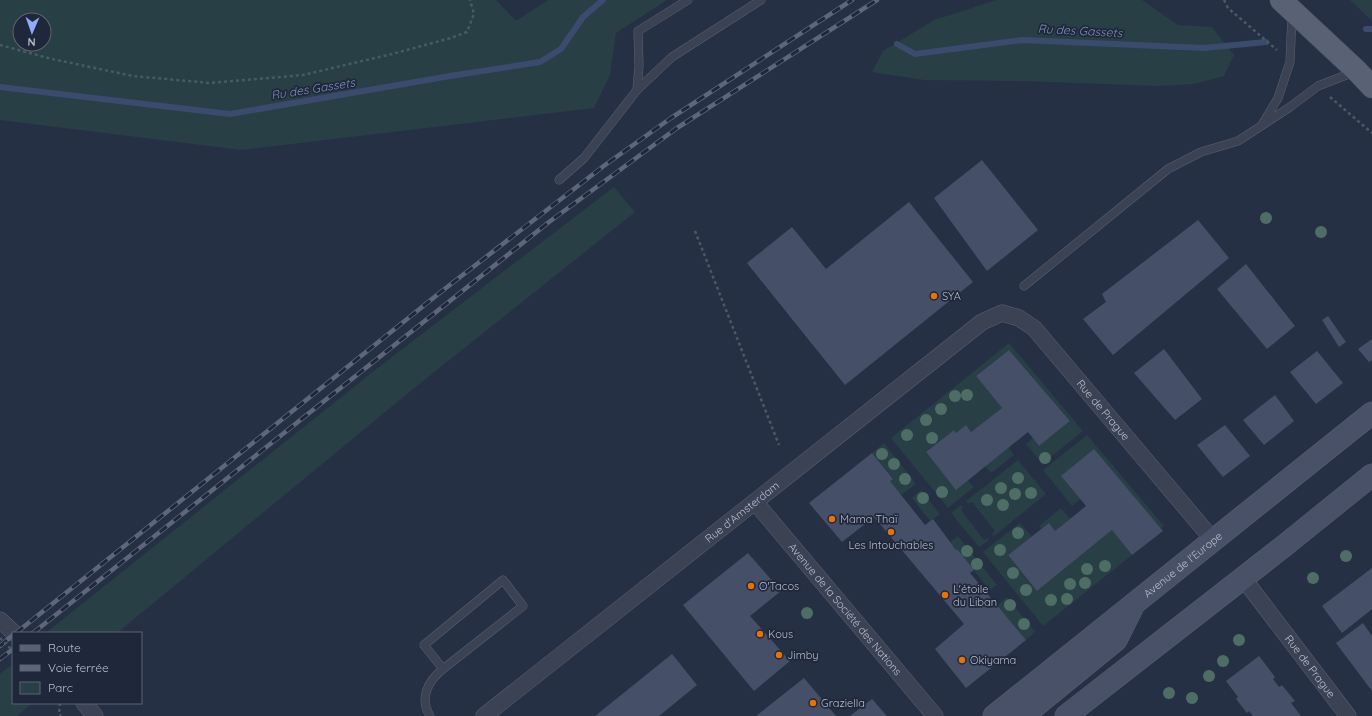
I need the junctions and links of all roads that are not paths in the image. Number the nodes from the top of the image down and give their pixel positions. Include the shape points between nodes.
1 (688, 0) edge
2 (761, 0) edge
3 (1287, 6) edge
4 (1364, 76) edge
5 (1372, 87) edge
6 (637, 90) junction
7 (1262, 126) junction
8 (559, 180) dead end
9 (1024, 286) dead end
10 (1002, 313) joint
11 (1372, 413) edge
12 (1372, 475) edge
13 (755, 502) junction
14 (1212, 540) junction
15 (1243, 578) junction
16 (1135, 602) junction
17 (0, 620) edge
18 (13, 632) edge
19 (443, 669) junction
20 (85, 704) edge
21 (95, 716) edge
22 (430, 716) edge
23 (484, 716) edge
24 (935, 716) edge
25 (994, 716) edge
26 (1023, 716) edge
27 (1066, 716) edge
28 (1348, 716) edge

1 - 6 lane via 638,31
2 - 6 lane via 672,57
3 - 4 main road
3 - 7 lane via 1290,62 1278,98
4 - 5 main road
4 - 7 lane via 1318,86
6 - 8 lane via 584,158
7 - 9 lane via 1238,141 1201,152 1168,169
10 - 13 street, Rue d'Amsterdam via 982,322
10 - 14 street, Rue de Prague via 1019,318 1034,328
11 - 14 main road, Avenue de l'Europe
12 - 15 main road
13 - 23 street, Rue d'Amsterdam
13 - 24 street, Avenue de la Société des Nations
14 - 16 main road, Avenue de l'Europe
15 - 27 main road
15 - 28 street, Rue de Prague
16 - 25 main road, Avenue de l'Europe
16 - 26 main road via 1116,640
17 - 18 street
19 - 19 lane via 523,606 503,580 424,645
19 - 22 lane via 433,677 426,689 426,709
20 - 21 street

